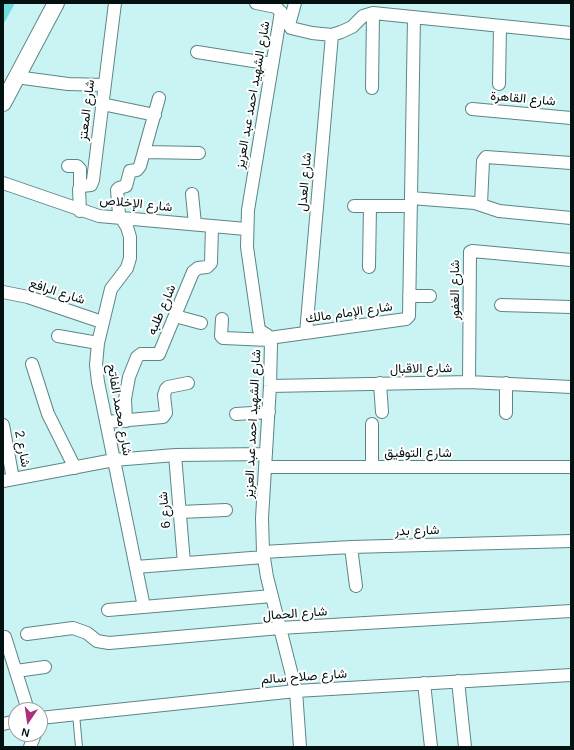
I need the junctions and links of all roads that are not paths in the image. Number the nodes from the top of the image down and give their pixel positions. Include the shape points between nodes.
1 (56, 3) edge
2 (115, 3) edge
3 (256, 3) edge
4 (294, 3) edge
5 (378, 10) edge
6 (282, 12) junction
7 (414, 17) junction
8 (289, 25) junction
9 (500, 26) junction
10 (571, 33) edge
11 (332, 35) junction
12 (197, 52) dead end
13 (272, 64) junction
14 (16, 77) junction
15 (499, 84) dead end
16 (104, 85) junction
17 (372, 88) dead end
18 (159, 98) dead end
19 (3, 103) edge
20 (102, 104) junction
21 (472, 109) dead end
22 (155, 115) junction
23 (571, 118) edge
24 (145, 152) junction
25 (199, 153) dead end
26 (571, 163) edge
27 (68, 166) dead end
28 (3, 183) edge
29 (80, 188) junction
30 (192, 194) dead end
31 (411, 202) junction
32 (481, 204) junction
33 (354, 206) dead end
34 (370, 206) junction
35 (80, 210) junction
36 (121, 218) junction
37 (571, 218) edge
38 (195, 224) junction
39 (212, 226) junction
40 (246, 229) junction
41 (571, 260) edge
42 (369, 267) dead end
43 (3, 292) edge
44 (409, 296) junction
45 (430, 296) dead end
46 (501, 305) dead end
47 (571, 307) edge
48 (175, 316) junction
49 (222, 319) dead end
50 (102, 322) junction
51 (201, 323) dead end
52 (306, 333) junction
53 (58, 336) dead end
54 (270, 339) junction
55 (98, 343) junction
56 (32, 364) dead end
57 (470, 382) junction
58 (506, 383) junction
59 (188, 384) dead end
60 (380, 384) junction
61 (270, 386) junction
62 (571, 387) edge
63 (269, 412) junction
64 (382, 412) dead end
65 (506, 413) dead end
66 (236, 414) dead end
67 (126, 420) junction
68 (106, 422) junction
69 (372, 424) dead end
70 (3, 425) edge
71 (266, 454) junction
72 (175, 455) junction
73 (114, 460) junction
74 (266, 467) junction
75 (372, 467) junction
76 (571, 467) edge
77 (75, 468) junction
78 (8, 480) edge
79 (226, 510) dead end
80 (180, 512) junction
81 (571, 540) edge
82 (351, 547) junction
83 (263, 555) junction
84 (184, 563) junction
85 (136, 567) junction
86 (356, 586) dead end
87 (272, 596) junction
88 (144, 607) junction
89 (108, 610) dead end
90 (571, 611) edge
91 (280, 628) junction
92 (26, 634) dead end
93 (5, 636) dead end
94 (45, 667) dead end
95 (16, 671) junction
96 (571, 675) edge
97 (458, 681) junction
98 (424, 683) junction
99 (296, 691) junction
100 (26, 702) edge
101 (76, 714) junction
102 (48, 719) edge
103 (79, 747) edge
104 (300, 747) edge
105 (430, 747) edge
106 (465, 747) edge

1 - 14 street
2 - 16 street, شارع المعتز
3 - 6 street via 276,7
4 - 8 street
5 - 7 street
5 - 11 street via 363,16 352,27
5 - 17 street
6 - 8 street
6 - 13 street, شارع الشهيد احمد عبد العزيز
7 - 9 street
7 - 31 street, شارع الإمام مالك
8 - 11 street via 293,29
9 - 10 street
9 - 15 street
11 - 52 street, شارع العدل
12 - 13 street
13 - 40 street, شارع الشهيد احمد عبد العزيز
14 - 16 street via 68,84
14 - 19 street
16 - 20 street, شارع المعتز
18 - 22 street, شارع محمد الفاتح
20 - 22 street
20 - 29 street, شارع المعتز via 92,182
21 - 23 street, شارع القاهرة
22 - 24 street, شارع محمد الفاتح
24 - 25 street
24 - 36 street, شارع محمد الفاتح via 137,170 130,171 126,186 117,190
26 - 32 street via 486,157
27 - 29 street via 77,166 80,169
28 - 35 street, شارع الإخلاص
29 - 35 street
30 - 38 street
31 - 32 street
31 - 34 street
31 - 44 street, شارع الإمام مالك
32 - 37 street via 499,211
33 - 34 street
34 - 42 street
35 - 36 street, شارع الإخلاص via 99,216
36 - 38 street, شارع الإخلاص
36 - 50 street, شارع محمد الفاتح via 130,237 130,258 127,268 111,289
38 - 39 street, شارع الإخلاص
39 - 40 street, شارع الإخلاص
39 - 48 street, شارع طلبه via 211,263 193,272
40 - 54 street, شارع الشهيد احمد عبد العزيز via 259,330
41 - 57 street, شارع الغفور via 470,252
43 - 50 street, شارع الرافع via 28,297
44 - 45 street
44 - 52 street, شارع الإمام مالك via 409,315 406,319
46 - 47 street
48 - 51 street
48 - 67 street, شارع طلبه via 159,354 141,354 137,357 129,377 125,399
49 - 54 street, شارع الإمام مالك via 223,338
50 - 55 street, شارع محمد الفاتح
52 - 54 street, شارع الإمام مالك
53 - 55 street
54 - 61 street, شارع الشهيد احمد عبد العزيز
55 - 68 street, شارع محمد الفاتح via 96,365
56 - 77 street via 48,414
57 - 58 street, شارع الاقبال
57 - 60 street, شارع الاقبال
58 - 62 street, شارع الاقبال
58 - 65 street
59 - 67 street via 166,389 166,413 163,417
60 - 61 street, شارع الاقبال
60 - 64 street
61 - 63 street, شارع الشهيد احمد عبد العزيز
63 - 66 street
63 - 71 street, شارع الشهيد احمد عبد العزيز
67 - 68 street
68 - 73 street, شارع محمد الفاتح
69 - 75 street
70 - 78 street, شارع 2
71 - 72 street
71 - 74 street, شارع الشهيد احمد عبد العزيز
72 - 73 street
72 - 80 street, شارع 6
73 - 77 street
73 - 85 street, شارع محمد الفاتح
74 - 75 street, شارع التوفيق
74 - 83 street, شارع الشهيد احمد عبد العزيز via 262,518
75 - 76 street, شارع التوفيق
77 - 78 street
79 - 80 street
80 - 84 street, شارع 6
81 - 82 street, شارع بدر
82 - 83 street, شارع بدر
82 - 86 street
83 - 84 street, شارع بدر
83 - 87 street, شارع الشهيد احمد عبد العزيز
84 - 85 street, شارع بدر
85 - 88 street, شارع محمد الفاتح
87 - 88 street
87 - 91 street, شارع الشهيد احمد عبد العزيز
88 - 89 street
90 - 91 street, شارع الحمال
91 - 92 street, شارع الحمال via 109,643 96,641 86,633 73,628
91 - 99 street, شارع الشهيد احمد عبد العزيز
93 - 95 street
94 - 95 street
95 - 100 street
96 - 97 street, شارع صلاح سالم
97 - 98 street, شارع صلاح سالم
97 - 106 street
98 - 99 street, شارع صلاح سالم
98 - 105 street
99 - 101 street, شارع صلاح سالم
99 - 104 street, شارع الشهيد احمد عبد العزيز
101 - 102 street, شارع صلاح سالم
101 - 103 lane

